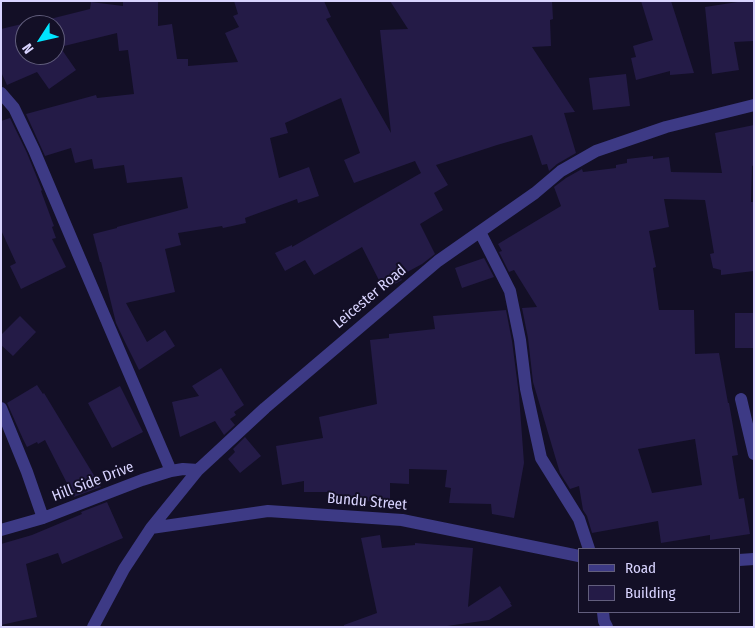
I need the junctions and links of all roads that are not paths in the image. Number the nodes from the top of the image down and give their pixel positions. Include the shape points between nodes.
1 (1, 93) edge
2 (754, 105) edge
3 (480, 232) junction
4 (741, 399) dead end
5 (1, 408) edge
6 (754, 454) edge
7 (198, 470) junction
8 (171, 471) junction
9 (43, 518) junction
10 (151, 528) junction
11 (1, 530) edge
12 (590, 548) edge
13 (578, 556) edge
14 (754, 559) edge
15 (740, 560) edge
16 (603, 613) edge
17 (93, 627) edge
18 (607, 627) edge

1 - 8 street via 14,108 34,150
2 - 3 street, Leicester Road via 666,127 596,150 561,171 536,193
3 - 7 street, Leicester Road via 431,268 265,408
3 - 12 street via 510,291 541,458 579,519
4 - 6 street
5 - 9 street
7 - 8 street, Hill Side Drive
7 - 10 street, Leicester Road
8 - 9 street, Hill Side Drive
9 - 11 street, Hill Side Drive
10 - 13 street, Bundu Street via 268,511 402,520
10 - 17 street, Leicester Road via 124,569
14 - 15 street
16 - 18 street

